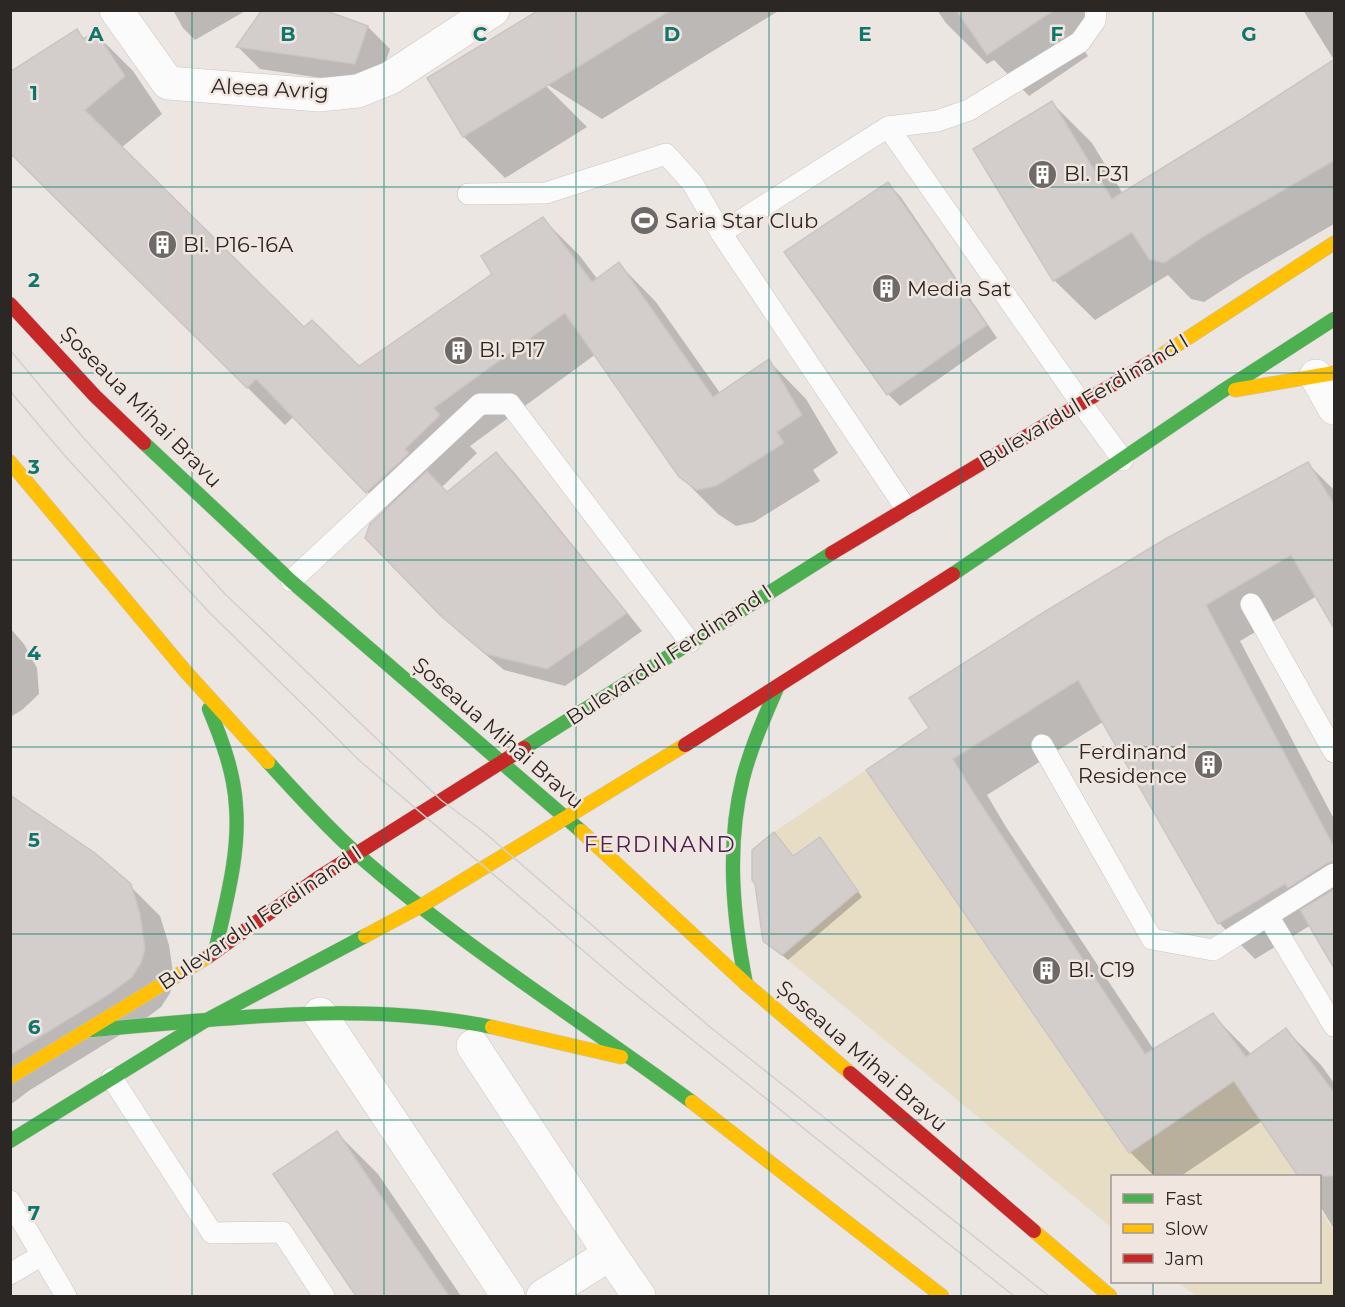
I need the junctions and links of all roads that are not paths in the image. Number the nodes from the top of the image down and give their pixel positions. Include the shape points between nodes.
1 (116, 10) edge
2 (493, 10) edge
3 (1096, 10) edge
4 (888, 127) junction
5 (468, 194) dead end
6 (721, 233) junction
7 (1335, 243) edge
8 (10, 304) edge
9 (1335, 319) edge
10 (1325, 374) edge
11 (1221, 392) junction
12 (1081, 404) junction
13 (1335, 408) edge
14 (1123, 460) junction
15 (10, 462) edge
16 (906, 507) junction
17 (291, 580) junction
18 (1251, 604) dead end
19 (690, 642) junction
20 (186, 672) junction
21 (777, 688) junction
22 (1042, 745) dead end
23 (1335, 752) edge
24 (501, 763) junction
25 (567, 819) junction
26 (356, 853) junction
27 (1335, 874) edge
28 (421, 906) junction
29 (1268, 916) junction
30 (215, 952) junction
31 (746, 984) junction
32 (320, 1014) junction
33 (203, 1022) junction
34 (1335, 1026) edge
35 (85, 1031) junction
36 (473, 1046) dead end
37 (637, 1061) junction
38 (10, 1077) edge
39 (112, 1078) junction
40 (10, 1141) edge
41 (10, 1201) edge
42 (610, 1254) junction
43 (42, 1255) junction
44 (10, 1274) edge
45 (66, 1296) edge
46 (324, 1296) edge
47 (508, 1296) edge
48 (543, 1296) edge
49 (639, 1296) edge
50 (942, 1296) edge
51 (1110, 1296) edge

1 - 2 street, Aleea Avrig via 168,82 319,95 358,91 390,78
3 - 4 lane via 1095,21 1080,42 969,110 937,121
4 - 6 lane
4 - 12 lane
5 - 6 lane via 546,193 666,154 693,184
6 - 16 lane
7 - 12 main road, Bulevardul Ferdinand I
8 - 17 main road, Șoseaua Mihai Bravu via 95,396
9 - 11 main road
10 - 11 main road
10 - 13 street
11 - 14 main road
12 - 14 lane
12 - 16 main road, Bulevardul Ferdinand I
14 - 21 main road
15 - 20 main road
16 - 19 main road, Bulevardul Ferdinand I
17 - 19 lane via 480,404 510,404
17 - 24 main road, Șoseaua Mihai Bravu
18 - 23 lane
19 - 24 main road, Bulevardul Ferdinand I
20 - 26 main road
20 - 30 main road via 209,709 226,750 235,794 237,837
21 - 25 main road
21 - 31 main road via 753,743 742,782 734,840 734,898
22 - 29 lane via 1152,939 1213,950
24 - 25 main road, Șoseaua Mihai Bravu
24 - 26 main road, Bulevardul Ferdinand I
25 - 28 main road
25 - 31 main road, Șoseaua Mihai Bravu
26 - 28 main road
26 - 30 main road, Bulevardul Ferdinand I
27 - 29 lane
28 - 33 main road
28 - 37 main road
29 - 34 lane
30 - 35 main road, Bulevardul Ferdinand I
31 - 51 main road, Șoseaua Mihai Bravu
32 - 33 main road
32 - 37 main road via 404,1015 463,1023
32 - 47 street
33 - 35 main road
33 - 39 main road
35 - 38 main road, Bulevardul Ferdinand I
36 - 42 street
37 - 50 main road
39 - 40 main road
39 - 46 lane via 212,1233 282,1233
41 - 43 lane
42 - 48 street
42 - 49 street
43 - 44 lane
43 - 45 lane

